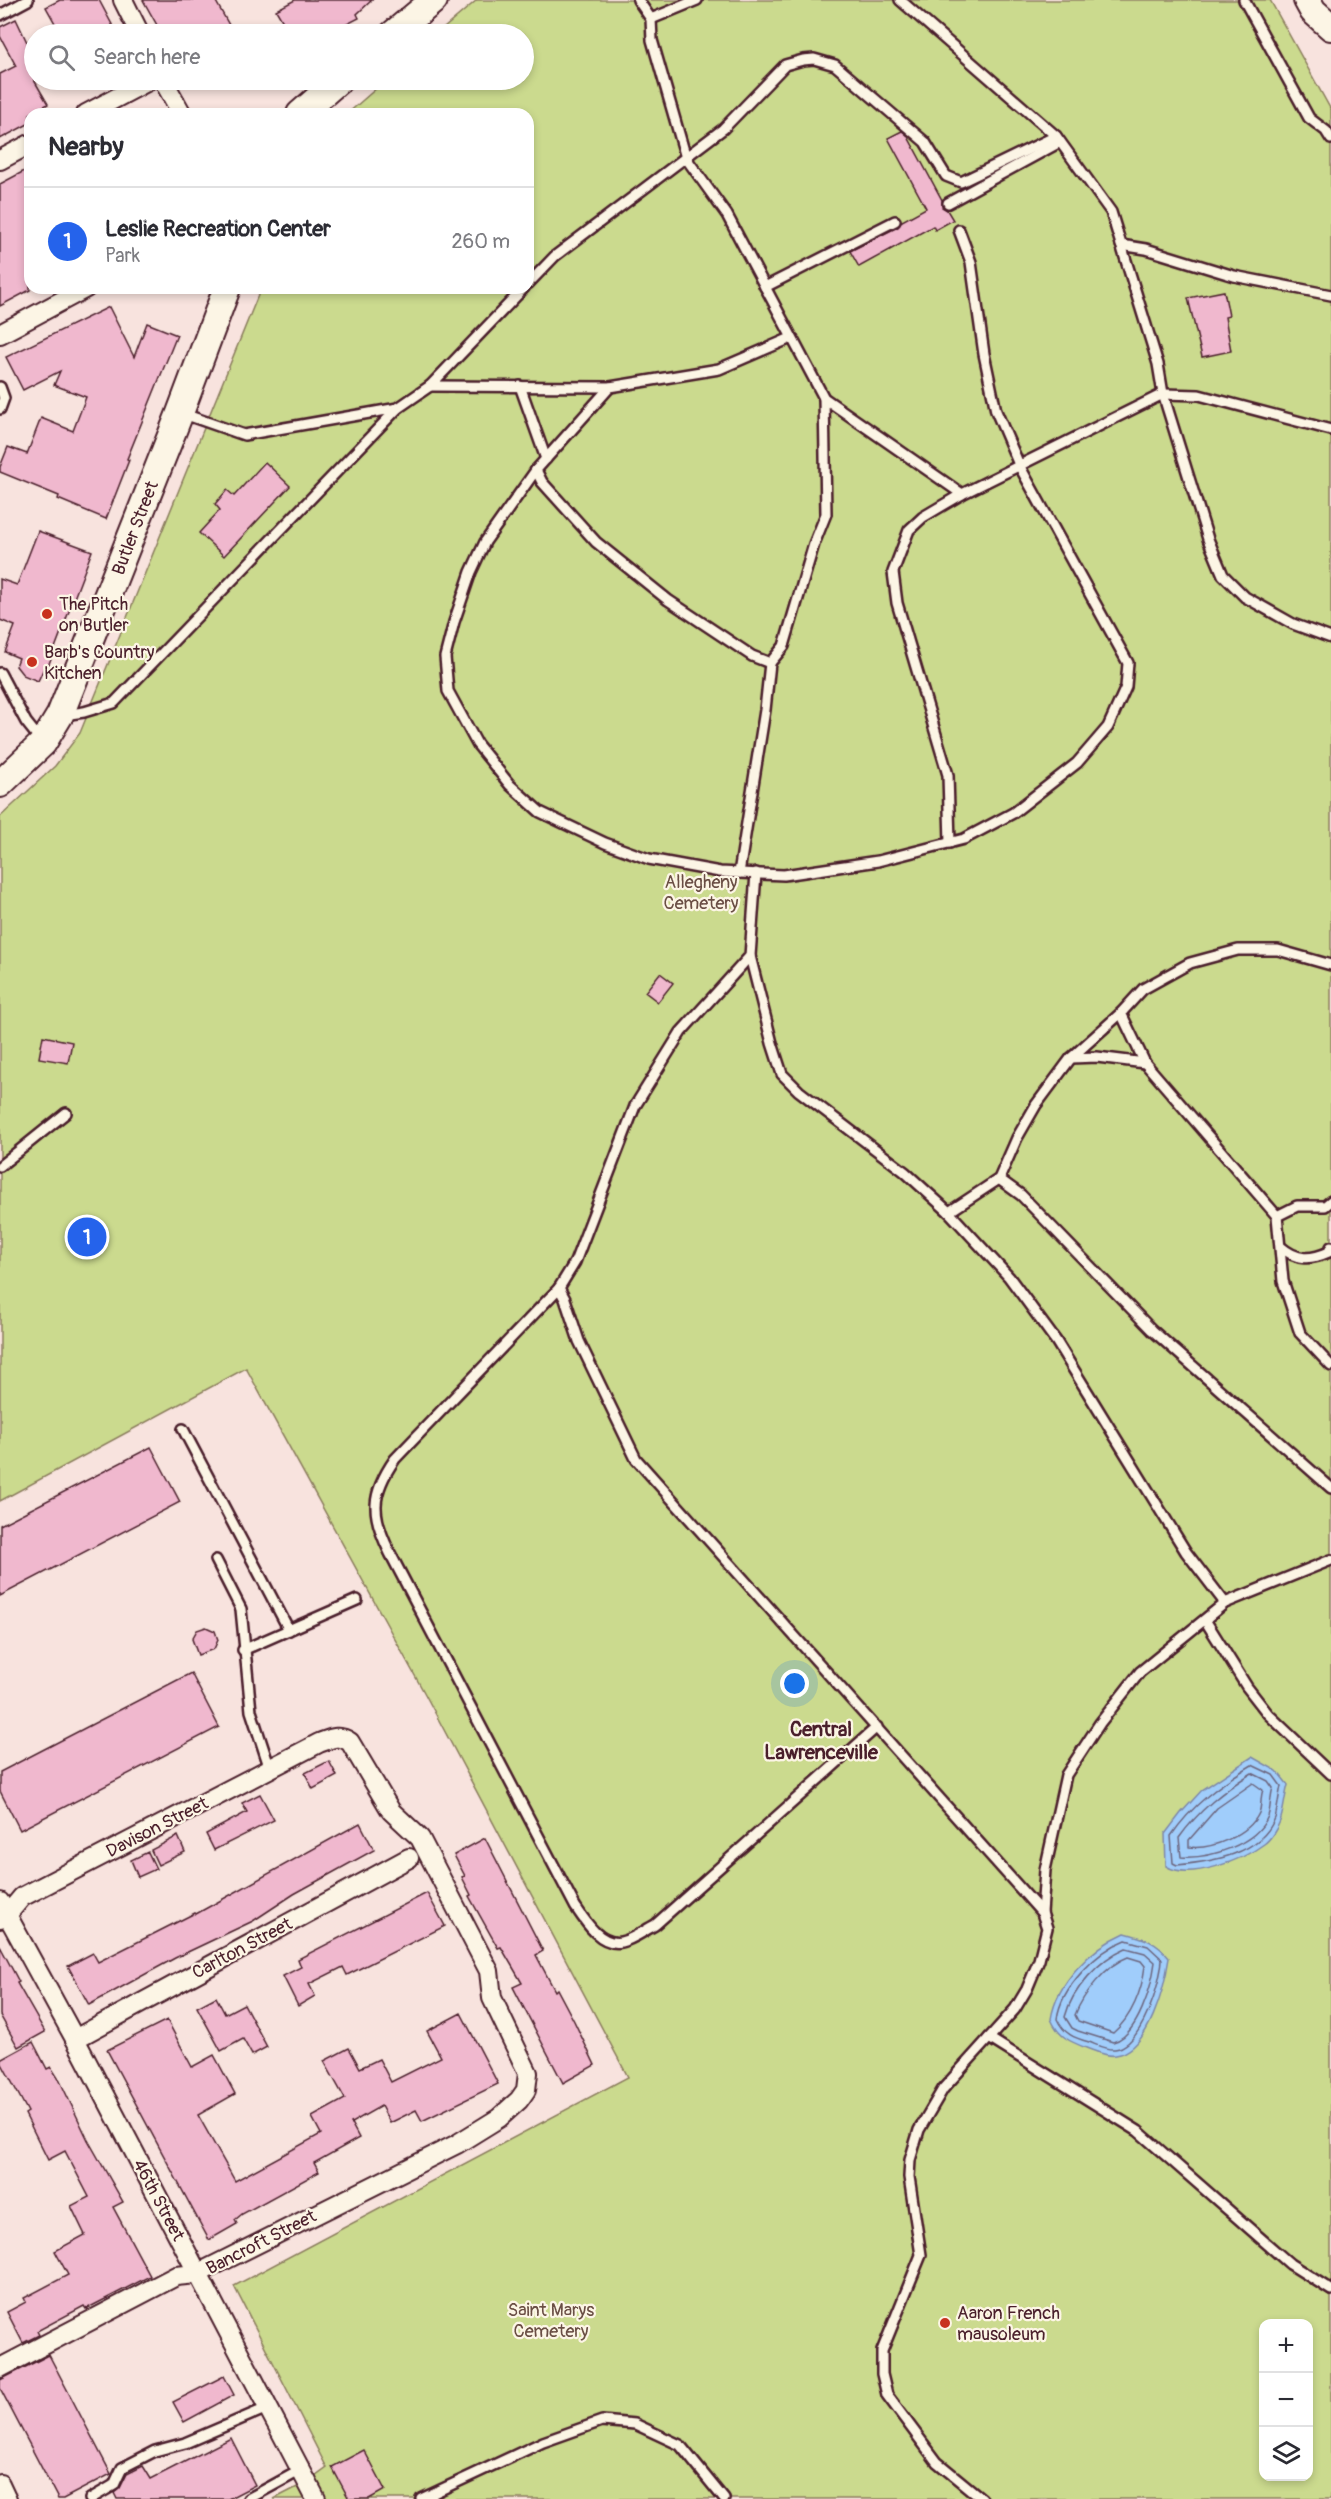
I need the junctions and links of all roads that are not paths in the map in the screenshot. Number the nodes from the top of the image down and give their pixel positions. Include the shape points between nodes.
1 (28, 0) edge
2 (123, 0) edge
3 (434, 0) edge
4 (638, 0) edge
5 (698, 0) edge
6 (900, 0) edge
7 (1244, 0) edge
8 (1307, 0) edge
9 (0, 15) edge
10 (651, 19) junction
11 (135, 24) edge
12 (405, 24) edge
13 (1331, 27) edge
14 (131, 90) edge
15 (169, 90) edge
16 (328, 90) edge
17 (97, 108) edge
18 (179, 108) edge
19 (307, 108) edge
20 (1058, 139) junction
21 (1331, 139) edge
22 (24, 147) edge
23 (686, 158) junction
24 (0, 160) edge
25 (948, 203) dead end
26 (895, 221) dead end
27 (959, 230) dead end
28 (1121, 245) junction
29 (534, 278) edge
30 (765, 287) junction
31 (75, 294) edge
32 (225, 294) edge
33 (518, 294) edge
34 (1331, 296) edge
35 (0, 334) edge
36 (791, 338) junction
37 (430, 386) junction
38 (0, 387) edge
39 (520, 387) junction
40 (610, 387) junction
41 (1163, 394) junction
42 (825, 398) junction
43 (398, 408) junction
44 (0, 409) edge
45 (180, 413) junction
46 (1331, 430) edge
47 (546, 459) junction
48 (1020, 467) junction
49 (536, 470) junction
50 (962, 494) junction
51 (1331, 638) edge
52 (770, 663) junction
53 (0, 673) edge
54 (60, 715) junction
55 (43, 743) junction
56 (0, 784) edge
57 (950, 843) junction
58 (739, 873) junction
59 (756, 873) junction
60 (750, 956) junction
61 (1331, 965) edge
62 (1121, 1013) junction
63 (1071, 1058) junction
64 (1145, 1064) junction
65 (66, 1113) dead end
66 (0, 1166) edge
67 (999, 1179) junction
68 (1329, 1206) edge
69 (949, 1212) junction
70 (1277, 1216) junction
71 (1281, 1247) junction
72 (1331, 1247) edge
73 (559, 1288) junction
74 (1331, 1366) edge
75 (183, 1429) dead end
76 (1331, 1488) edge
77 (216, 1560) dead end
78 (1331, 1560) edge
79 (357, 1600) dead end
80 (1225, 1603) junction
81 (1205, 1620) junction
82 (289, 1630) junction
83 (243, 1650) junction
84 (877, 1727) junction
85 (319, 1743) joint
86 (270, 1769) junction
87 (1331, 1774) edge
88 (410, 1858) dead end
89 (2, 1912) edge
90 (1042, 1913) junction
91 (989, 2038) junction
92 (75, 2039) junction
93 (197, 2274) junction
94 (1331, 2290) edge
95 (0, 2368) edge
96 (267, 2408) junction
97 (301, 2470) junction
98 (0, 2484) edge
99 (7, 2499) edge
100 (90, 2499) edge
101 (248, 2499) edge
102 (316, 2499) edge
103 (421, 2499) edge
104 (724, 2499) edge
105 (982, 2499) edge

1 - 9 lane
2 - 11 street
3 - 12 main road
4 - 10 lane
5 - 10 lane
6 - 20 lane
7 - 21 lane via 1309,118
8 - 13 main road
10 - 23 lane via 652,40
14 - 17 street
15 - 18 street
16 - 19 main road
20 - 23 lane via 961,182 946,176 925,142 835,65 814,59 785,65 723,129
20 - 25 lane
20 - 28 lane via 1111,212
22 - 24 street
23 - 29 lane via 555,256
23 - 30 lane via 727,215
26 - 30 lane
27 - 48 lane via 970,262 996,411
28 - 34 lane via 1233,276
28 - 41 lane via 1158,364
30 - 36 lane
31 - 35 street
32 - 45 main road, Butler Street
33 - 37 lane
36 - 40 lane via 719,369
36 - 42 lane
37 - 39 lane
37 - 43 lane
38 - 44 lane via 4,398
39 - 40 lane
39 - 47 lane
40 - 47 lane
41 - 46 lane via 1199,395
41 - 48 lane
41 - 51 lane via 1223,575 1245,597 1293,624
42 - 50 lane
42 - 52 lane via 826,514 784,646
43 - 45 lane via 244,435
43 - 54 lane via 114,703
45 - 54 main road, Butler Street
47 - 49 lane
48 - 50 lane
48 - 57 lane via 1128,663 1126,687 1108,727 1077,763 1013,813
49 - 52 lane via 542,482 596,542 668,600 752,656
49 - 58 lane via 485,542 471,572 445,657 448,691 477,744 510,785 540,812 649,859
50 - 57 lane via 923,517 909,531 893,572 897,603 948,775
52 - 58 lane
53 - 55 lane via 26,722
54 - 55 main road, Butler Street
55 - 56 main road, Butler Street
57 - 59 lane via 878,861 784,875
58 - 59 lane
59 - 60 lane
60 - 69 lane via 782,1074
60 - 73 lane via 681,1032 635,1106 575,1262
61 - 62 lane via 1278,951 1238,950 1190,963 1143,990
62 - 63 lane
62 - 64 lane
63 - 64 lane via 1097,1057
63 - 67 lane via 1036,1105
64 - 70 lane
65 - 66 lane
67 - 69 lane
67 - 76 lane via 1021,1195 1152,1330
68 - 70 lane via 1297,1206
69 - 80 lane via 1009,1277 1056,1341 1186,1552
70 - 71 lane
71 - 72 lane via 1300,1258 1314,1258 1329,1252
71 - 74 lane via 1283,1281 1300,1333
73 - 84 lane via 579,1341 636,1459
73 - 84 lane via 395,1459 375,1498 376,1518 390,1554 586,1922 603,1939 613,1942 622,1942 655,1925
75 - 82 lane
77 - 83 lane via 241,1609
78 - 80 lane
79 - 82 lane
80 - 81 lane
81 - 87 lane via 1268,1714
81 - 90 lane via 1140,1672 1100,1722 1066,1775 1044,1870
82 - 83 lane
83 - 86 lane via 251,1711
84 - 90 lane
85 - 86 street, Davison Street
85 - 93 street, Bancroft Street via 336,1737 350,1742 391,1811 420,1838 489,1971 492,1998 528,2073 526,2090 498,2118 457,2144
86 - 89 street, Davison Street via 22,1897
88 - 92 street, Carlton Street
89 - 92 street, 46th Street
90 - 91 lane via 1047,1928 1040,1960 1015,2009
91 - 94 lane via 1138,2131 1290,2264
91 - 105 lane via 943,2089 920,2130 909,2177 921,2255 882,2351 882,2374 888,2395 937,2462
92 - 93 street, 46th Street
93 - 95 street, Bancroft Street via 176,2276
93 - 96 street, 46th Street
96 - 97 street, 46th Street
96 - 100 lane via 130,2463 122,2468 114,2485
97 - 101 lane
97 - 102 street, 46th Street
98 - 99 street
103 - 104 lane via 543,2442 602,2421 635,2424 680,2445

